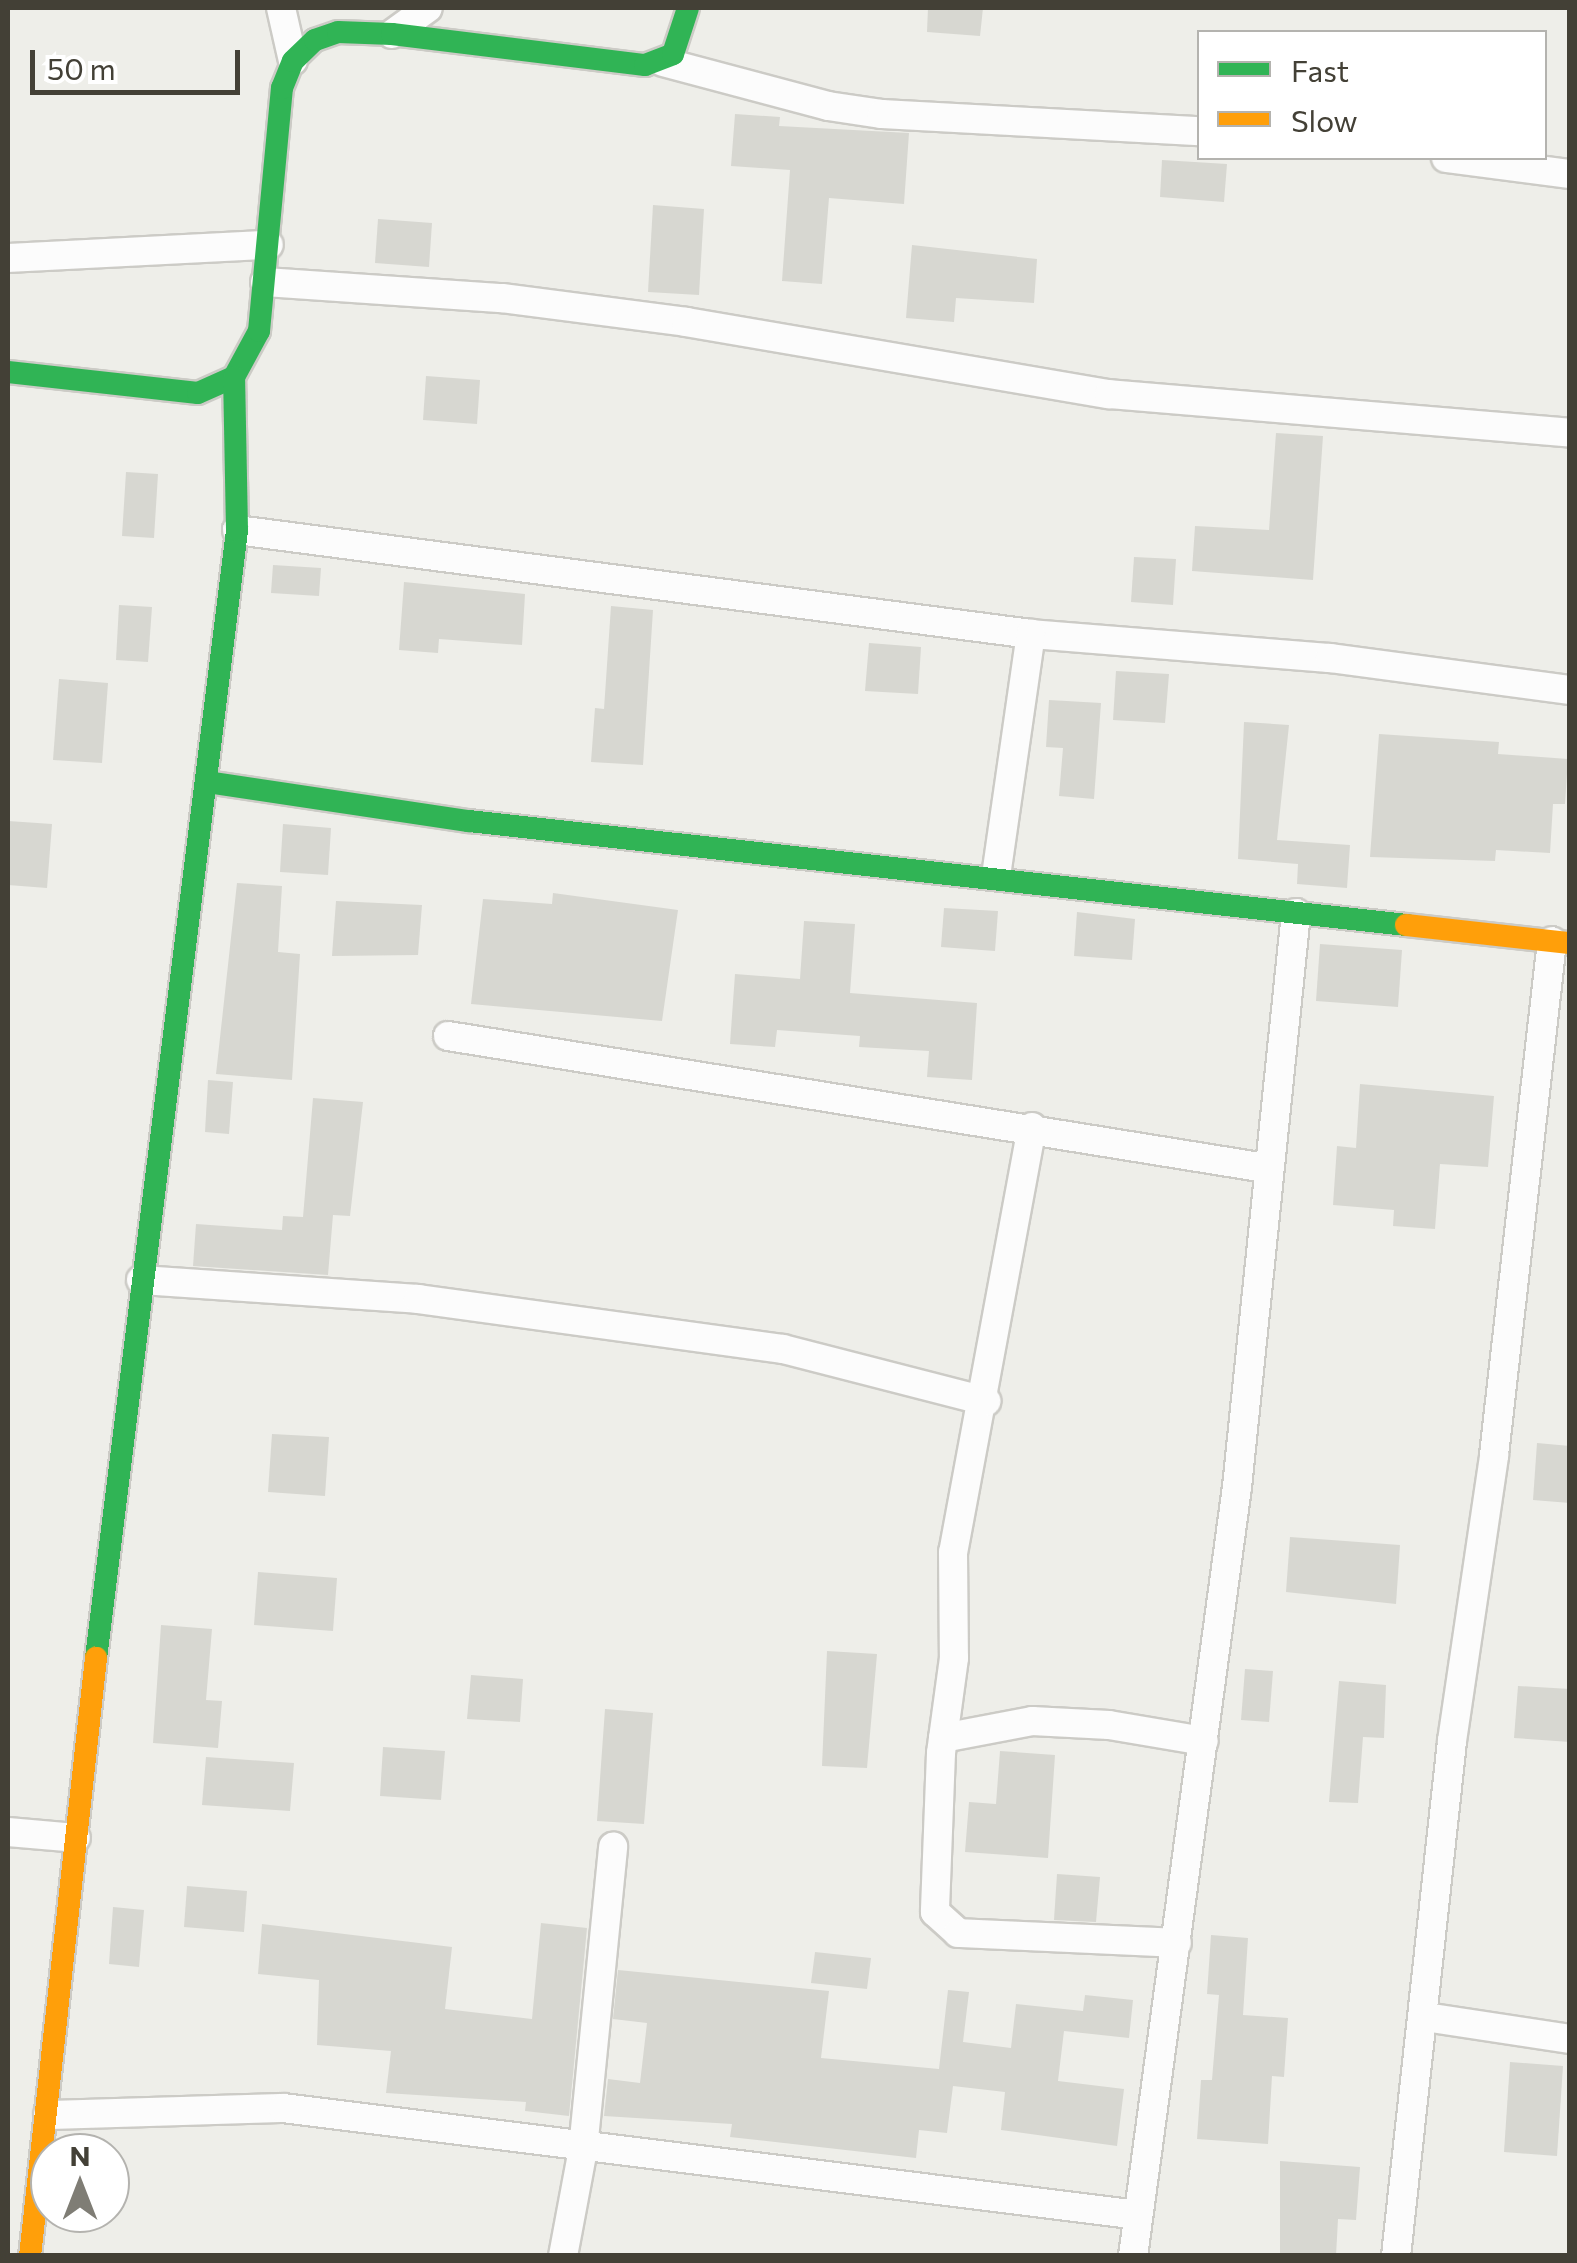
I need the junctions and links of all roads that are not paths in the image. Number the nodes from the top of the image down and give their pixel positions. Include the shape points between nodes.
1 (281, 8) edge
2 (428, 8) edge
3 (688, 8) edge
4 (392, 34) junction
5 (293, 61) junction
6 (663, 62) junction
7 (1197, 132) edge
8 (1462, 160) edge
9 (1570, 174) edge
10 (269, 244) junction
11 (8, 258) edge
12 (265, 282) junction
13 (8, 372) edge
14 (234, 377) junction
15 (1570, 433) edge
16 (237, 530) junction
17 (1031, 634) junction
18 (1570, 690) edge
19 (208, 782) junction
20 (996, 876) junction
21 (1296, 913) junction
22 (1561, 942) edge
23 (448, 1036) dead end
24 (1032, 1127) junction
25 (1266, 1168) junction
26 (141, 1280) junction
27 (986, 1400) junction
28 (943, 1738) junction
29 (1204, 1742) junction
30 (8, 1832) edge
31 (76, 1838) junction
32 (613, 1846) dead end
33 (1177, 1943) junction
34 (1425, 2017) junction
35 (1570, 2040) edge
36 (48, 2115) junction
37 (582, 2149) junction
38 (1138, 2215) junction
39 (30, 2256) edge
40 (564, 2256) edge
41 (1133, 2256) edge
42 (1396, 2256) edge

1 - 5 street
2 - 4 street
3 - 6 street via 673,54
4 - 5 street via 338,32 314,40
4 - 6 street via 616,64
5 - 10 street via 276,134
6 - 7 street via 882,114
8 - 9 street
10 - 11 street
10 - 12 street
12 - 14 street via 259,331
12 - 15 street via 502,298 686,322 1108,394
13 - 14 street via 198,393
14 - 16 street
16 - 17 street
16 - 19 street
17 - 18 street via 1330,658
17 - 20 street
19 - 20 street via 469,821
19 - 26 street
20 - 21 street
21 - 22 street
21 - 25 street
22 - 34 street via 1452,1740
23 - 24 street via 730,1086
24 - 25 street
24 - 27 street
25 - 29 street via 1237,1487
26 - 27 street via 418,1299 783,1349
26 - 31 street
27 - 28 street via 953,1552 954,1658
28 - 29 street via 1032,1721 1109,1725
28 - 33 street via 932,1896 944,1924 972,1934
29 - 33 street
30 - 31 street
31 - 36 street
32 - 37 street
33 - 38 street
34 - 35 street
34 - 42 street
36 - 37 street via 283,2108
36 - 39 street
37 - 38 street
37 - 40 street
38 - 41 street

